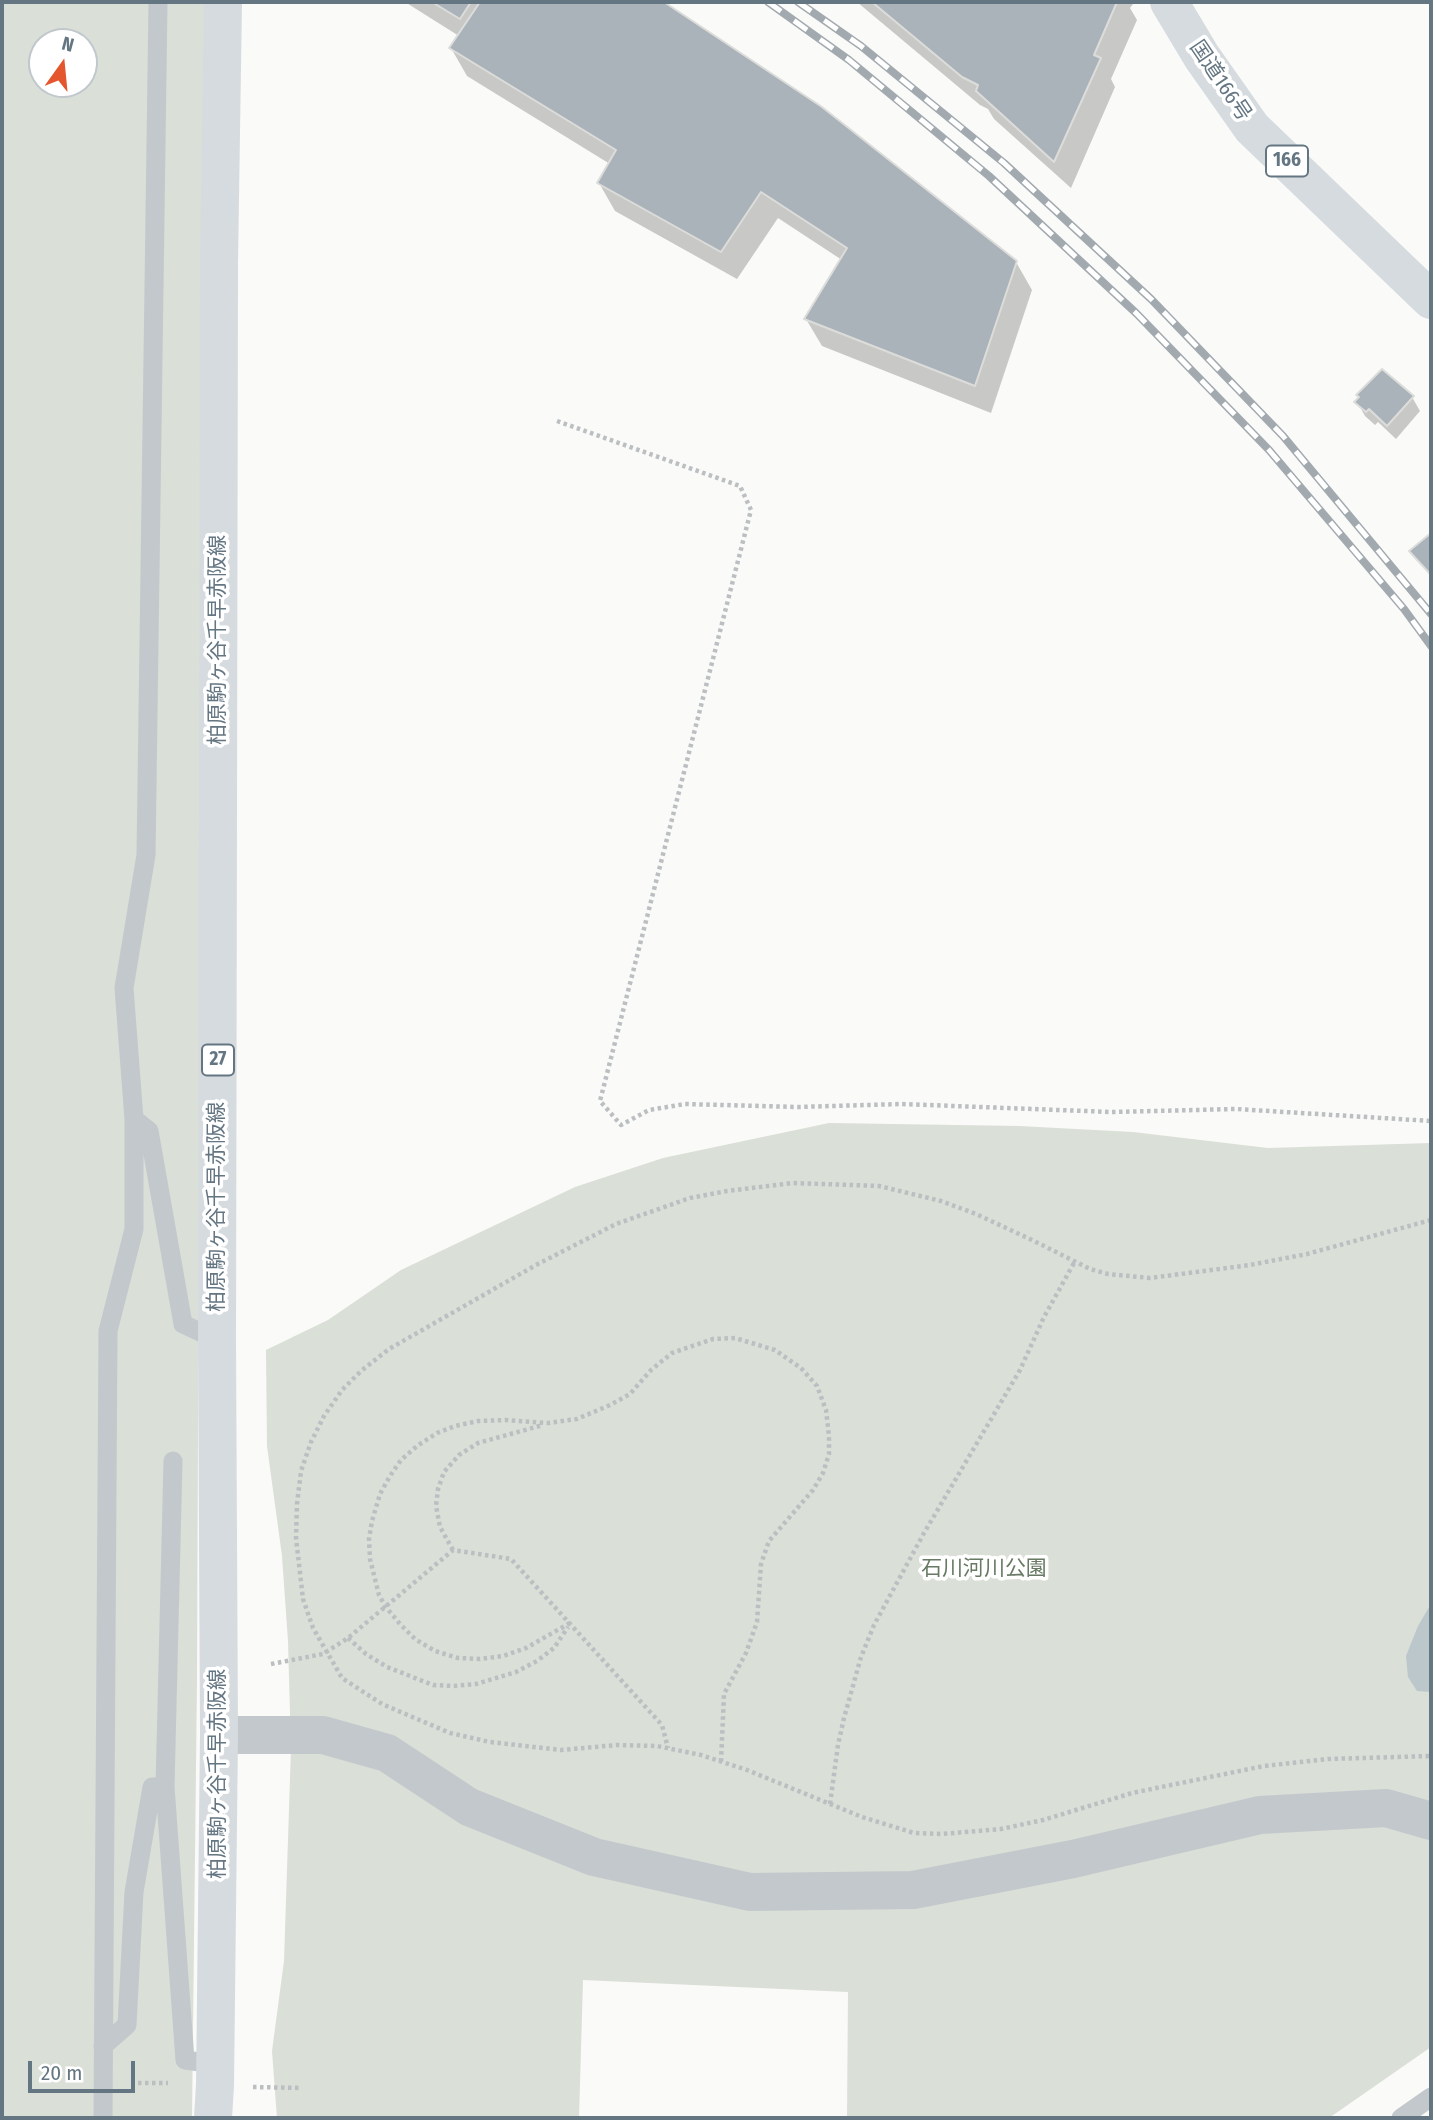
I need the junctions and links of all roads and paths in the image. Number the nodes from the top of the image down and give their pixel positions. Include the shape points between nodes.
1 (158, 2) edge
2 (223, 2) edge
3 (1168, 2) edge
4 (1431, 300) edge
5 (556, 421) dead end
6 (134, 1119) junction
7 (1431, 1121) edge
8 (1431, 1220) edge
9 (1074, 1263) junction
10 (217, 1340) junction
11 (548, 1423) junction
12 (173, 1461) dead end
13 (453, 1550) junction
14 (385, 1606) junction
15 (570, 1623) junction
16 (348, 1638) junction
17 (271, 1664) dead end
18 (219, 1735) junction
19 (668, 1748) junction
20 (1431, 1756) edge
21 (721, 1762) junction
22 (165, 1787) junction
23 (830, 1804) junction
24 (1431, 1821) edge
25 (103, 2046) junction
26 (230, 2075) junction
27 (103, 2082) junction
28 (166, 2083) dead end
29 (302, 2088) dead end
30 (1431, 2097) edge
31 (103, 2118) edge
32 (213, 2118) edge
33 (1401, 2118) edge

1 - 6 lane via 146,855 124,988
2 - 10 main road, 柏原駒ヶ谷千早赤阪線 / 27
3 - 4 main road, 国道166号 / 166 via 1252,128
5 - 7 path via 740,486 751,510 600,1101 621,1125 649,1110 685,1104 902,1104 1111,1112 1236,1109
6 - 10 lane via 149,1131 183,1324
6 - 25 lane via 134,1229 108,1331
8 - 9 path via 1307,1254 1150,1278 1108,1274
9 - 19 path via 976,1214 899,1191 793,1182 727,1191 690,1198 616,1224 536,1265 389,1349 342,1390 324,1416 304,1461 296,1538 303,1599 313,1628 342,1678 416,1719 490,1742 561,1749
9 - 23 path via 1020,1370 874,1625 844,1718
10 - 18 main road, 柏原駒ヶ谷千早赤阪線 / 27
11 - 13 path via 478,1443 444,1472 436,1506 440,1527
11 - 14 path via 478,1420 437,1433 401,1460 380,1494 369,1539 375,1581
11 - 21 path via 577,1419 610,1405 630,1394 672,1353 713,1339 735,1338 775,1350 817,1385 826,1410 829,1454 813,1490 769,1541 761,1564 757,1622 724,1693
12 - 22 lane
13 - 14 path
13 - 15 path via 511,1559
14 - 15 path via 415,1639 458,1658 503,1656
14 - 16 path
15 - 16 path via 554,1648 527,1666 495,1679 453,1686 433,1685 387,1667
15 - 19 path via 662,1725
16 - 17 path via 323,1654
18 - 24 street via 323,1735 387,1753 469,1807 594,1857 750,1892 913,1890 1073,1859 1260,1815 1386,1808
18 - 26 main road, 柏原駒ヶ谷千早赤阪線 / 27
19 - 21 path
20 - 23 path via 1264,1766 1132,1793 1001,1829 942,1834 901,1830
21 - 23 path
22 - 25 lane via 152,1787 134,1892 127,2025
22 - 26 lane via 186,2060
25 - 27 lane
26 - 29 path
26 - 32 main road, 柏原駒ヶ谷千早赤阪線 / 27
27 - 28 path
27 - 31 lane
30 - 33 lane

